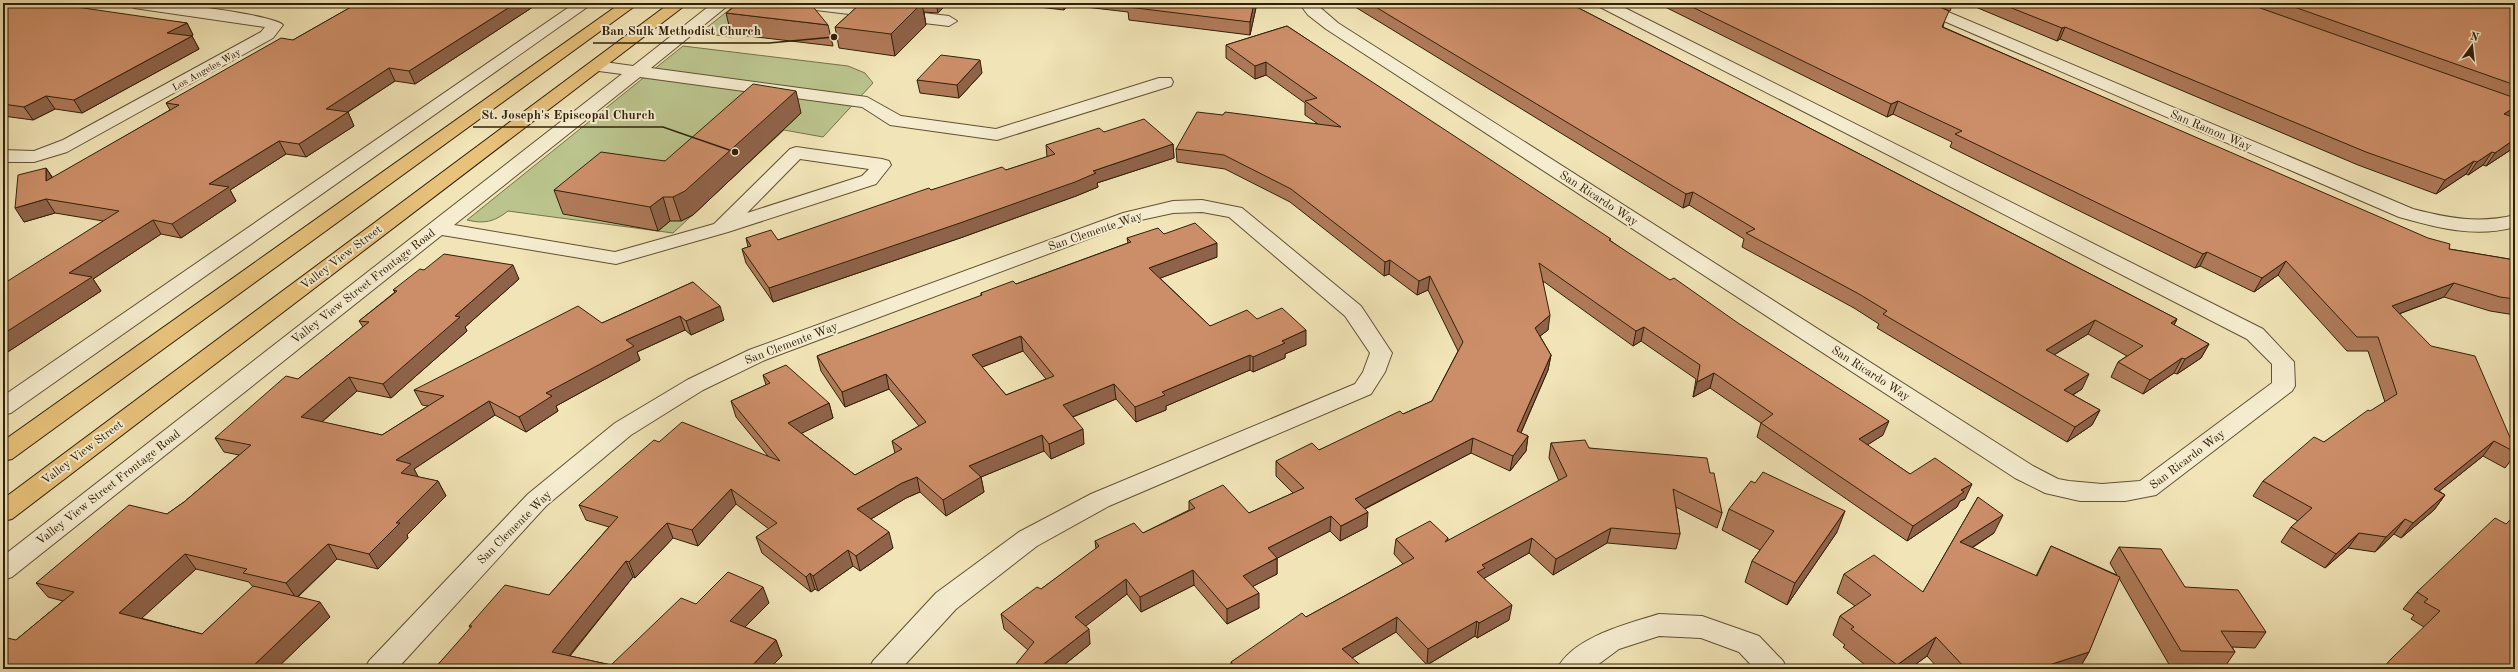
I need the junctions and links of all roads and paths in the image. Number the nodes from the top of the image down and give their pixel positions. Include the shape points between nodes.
1 (134, 3) edge
2 (585, 3) edge
3 (631, 3) edge
4 (680, 3) edge
5 (723, 3) edge
6 (799, 3) edge
7 (1307, 3) edge
8 (1603, 3) edge
9 (1914, 3) edge
10 (949, 21) dead end
11 (597, 66) junction
12 (636, 71) junction
13 (1165, 82) dead end
14 (3, 156) edge
15 (2515, 221) edge
16 (436, 228) junction
17 (721, 228) junction
18 (3, 407) edge
19 (3, 453) edge
20 (3, 512) edge
21 (3, 570) edge
22 (379, 669) edge
23 (883, 669) edge
24 (1571, 669) edge
25 (1773, 669) edge

1 - 14 street, Los Angeles Way via 275,25 267,35 80,139 31,158
2 - 18 street
3 - 19 main road
4 - 11 main road, Valley View Street
5 - 12 street, Valley View Street Frontage Road
6 - 10 street
7 - 8 street, San Ricardo Way via 1314,12 1358,43 2024,472 2056,488 2123,494 2147,489 2284,386 2283,362 2255,334
9 - 15 street, San Ramon Way via 2406,212 2441,223 2483,228
11 - 12 street
11 - 20 main road, Valley View Street
12 - 13 street via 867,102 896,121 997,135
12 - 16 street, Valley View Street Frontage Road
16 - 17 street via 616,258
16 - 21 street, Valley View Street Frontage Road
17 - 17 street via 869,180 882,165 796,153
22 - 23 street, San Clemente Way via 537,500 623,429 695,385 757,354 1130,217 1187,206 1235,212 1353,311 1367,329 1381,353 1374,372 1363,389 1100,500 1028,539 946,601
24 - 25 street via 1609,641 1659,625 1702,627 1749,644

